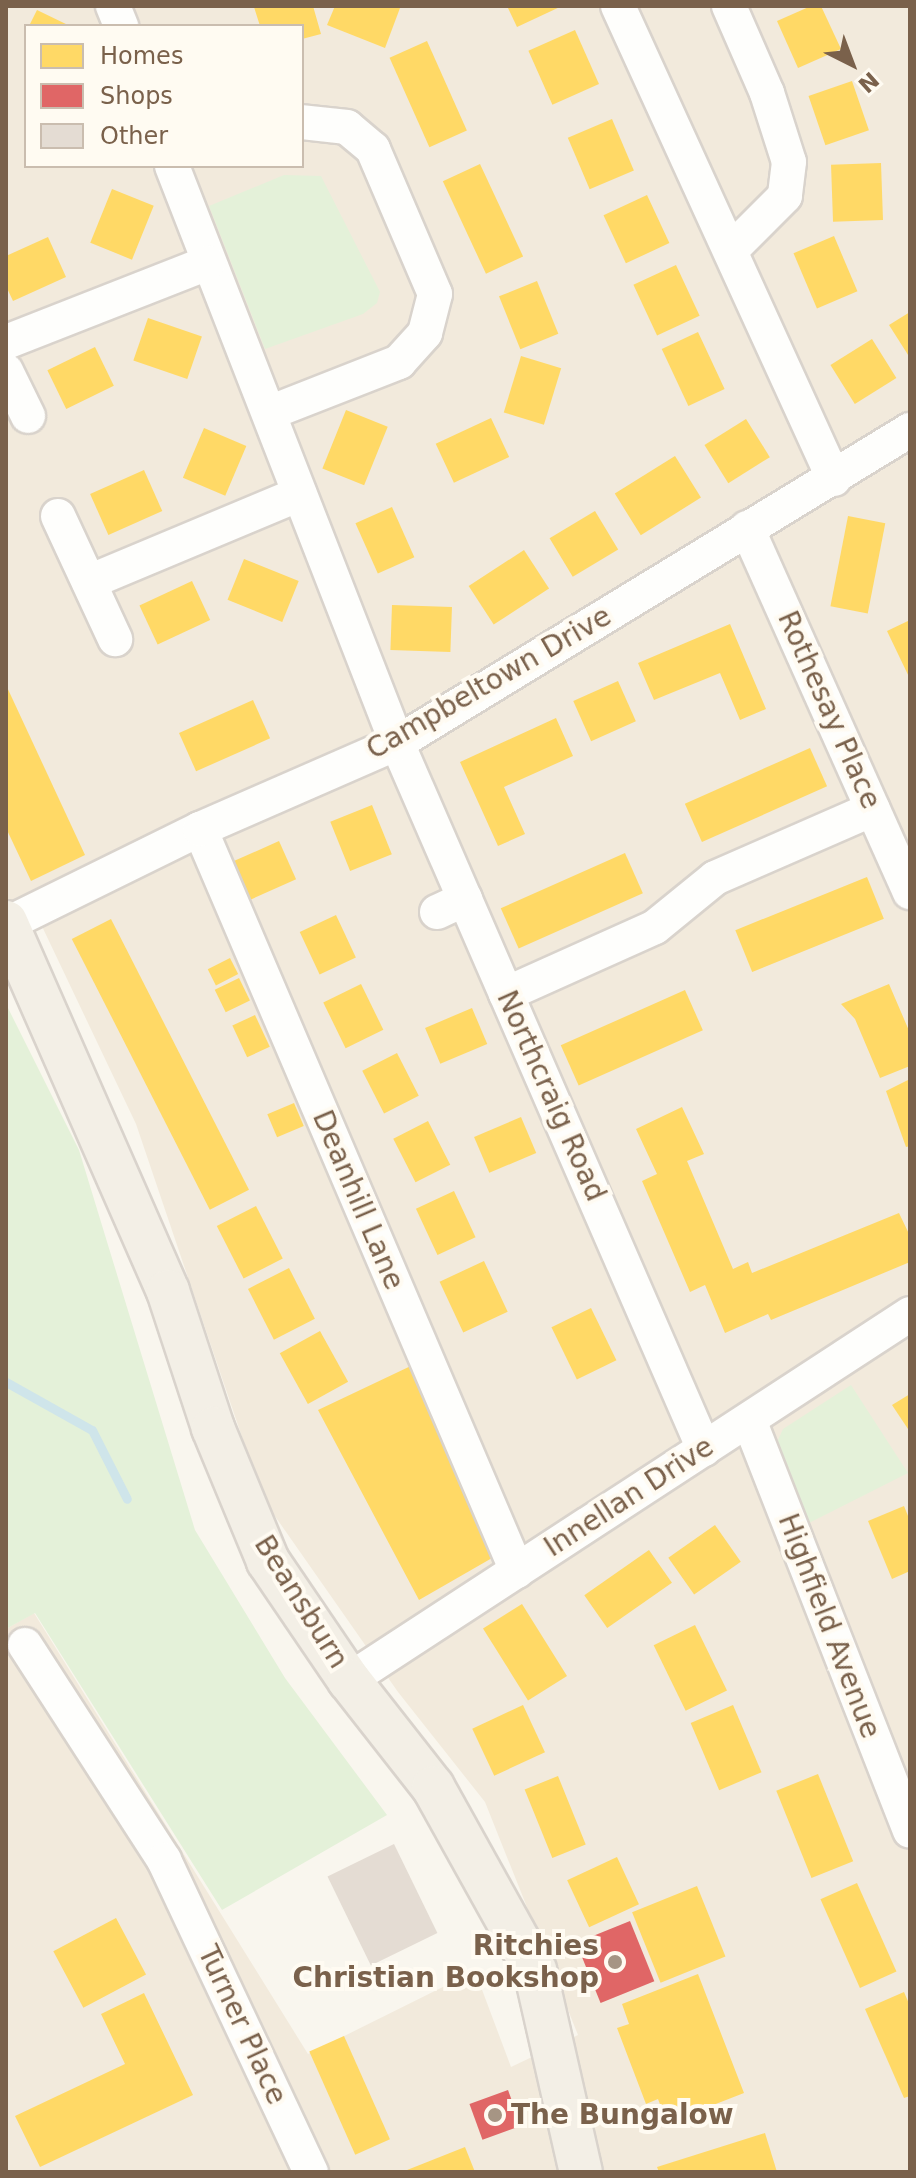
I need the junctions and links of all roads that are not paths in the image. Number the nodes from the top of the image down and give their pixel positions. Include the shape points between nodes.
1 (618, 6) edge
2 (729, 6) edge
3 (304, 122) edge
4 (174, 168) edge
5 (731, 250) junction
6 (208, 263) junction
7 (6, 342) edge
8 (6, 371) edge
9 (269, 413) junction
10 (28, 416) dead end
11 (910, 430) edge
12 (834, 479) junction
13 (299, 494) junction
14 (58, 516) dead end
15 (747, 528) junction
16 (89, 582) junction
17 (115, 639) dead end
18 (397, 743) junction
19 (873, 809) junction
20 (200, 829) junction
21 (910, 892) edge
22 (6, 923) edge
23 (506, 994) junction
24 (910, 1314) edge
25 (749, 1420) junction
26 (704, 1449) junction
27 (517, 1571) junction
28 (25, 1645) dead end
29 (349, 1680) junction
30 (909, 1826) edge
31 (311, 2172) edge
32 (581, 2172) edge

1 - 5 street
2 - 5 street via 767,93 789,162 785,196
3 - 9 street via 347,127 373,149 435,294 425,333 399,362
4 - 6 street, Northcraig Road
5 - 12 street
6 - 7 street
6 - 9 street, Northcraig Road
8 - 10 street
9 - 13 street, Northcraig Road
11 - 12 street, Campbeltown Drive
12 - 15 street, Campbeltown Drive
13 - 16 street
13 - 18 street, Northcraig Road
14 - 16 street
15 - 18 street, Campbeltown Drive
15 - 19 street, Rothesay Place
16 - 17 street
18 - 20 street, Campbeltown Drive
18 - 23 street, Northcraig Road via 451,905
19 - 21 street, Rothesay Place
19 - 23 street via 715,878 655,927
20 - 22 street, Campbeltown Drive
20 - 27 street, Deanhill Lane
22 - 29 main road, Beansburn via 168,1291 213,1428 268,1561
23 - 26 street, Northcraig Road via 602,1246
24 - 25 street, Innellan Drive
25 - 26 street, Innellan Drive
25 - 30 street, Highfield Avenue
26 - 27 street, Innellan Drive
27 - 29 street, Innellan Drive
28 - 31 street, Turner Place via 174,1878
29 - 32 main road, Beansburn via 433,1787 535,1970

